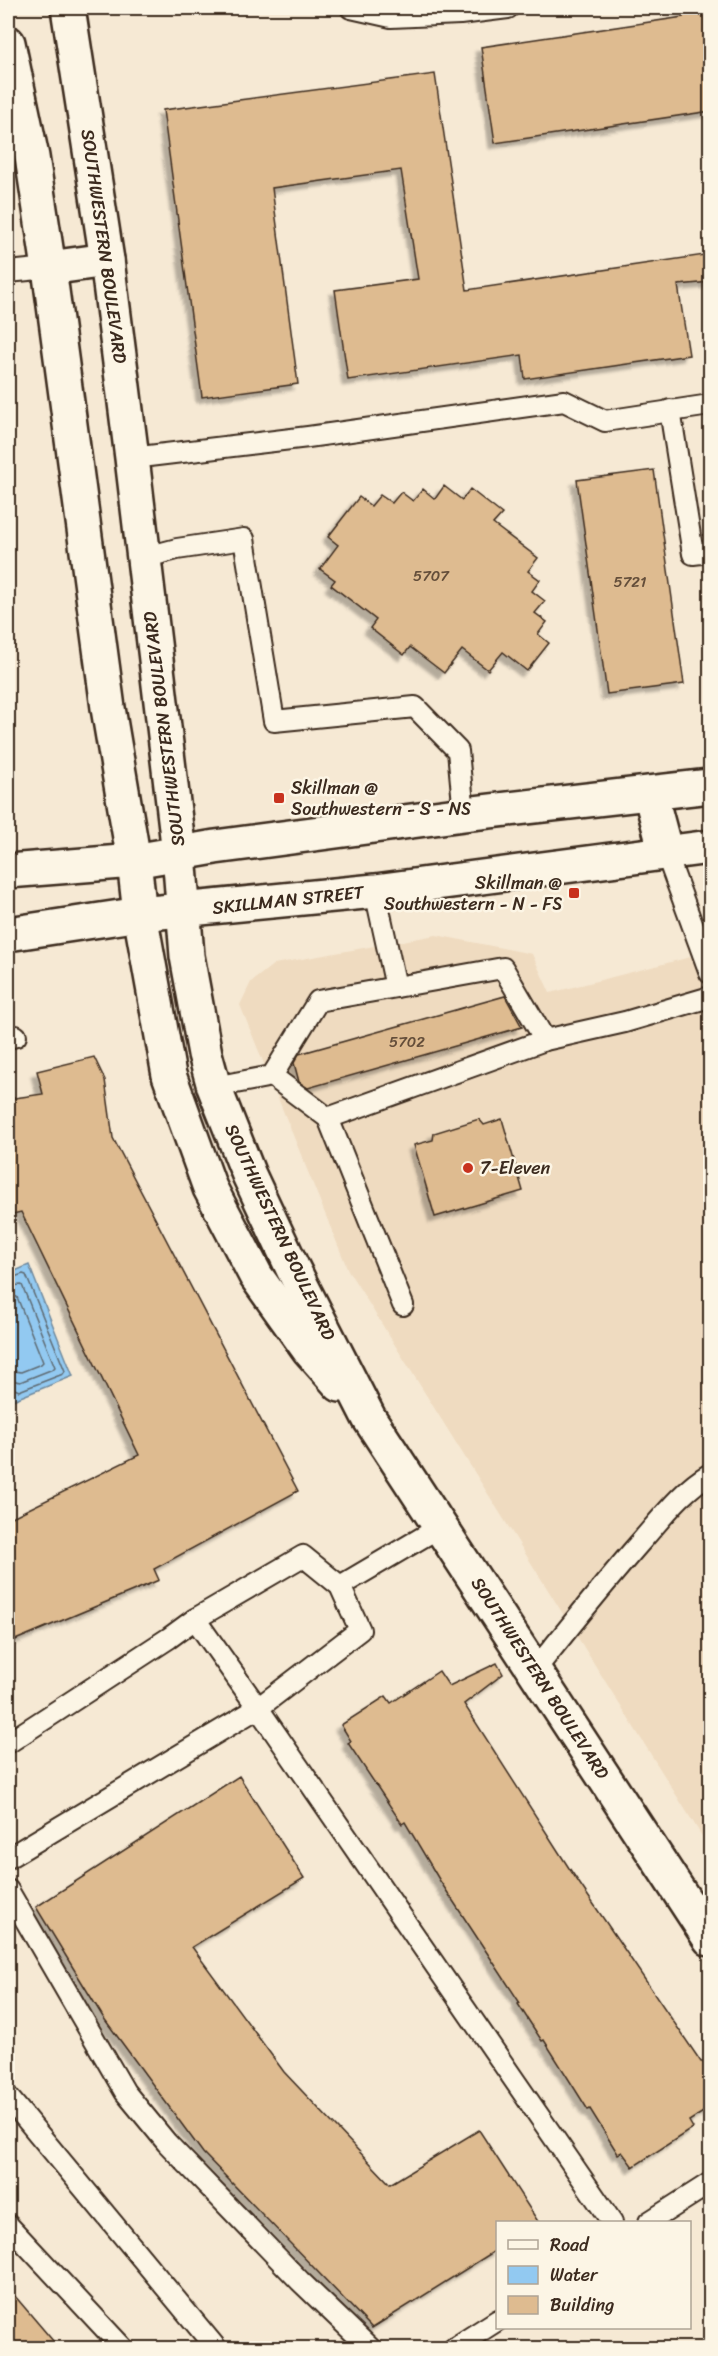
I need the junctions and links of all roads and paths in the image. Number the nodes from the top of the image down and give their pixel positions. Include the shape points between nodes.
1 (68, 8) edge
2 (351, 8) edge
3 (508, 8) edge
4 (8, 43) edge
5 (107, 260) junction
6 (49, 268) junction
7 (8, 272) edge
8 (711, 405) edge
9 (670, 410) junction
10 (132, 458) junction
11 (711, 552) edge
12 (143, 558) junction
13 (711, 786) edge
14 (650, 793) junction
15 (464, 814) junction
16 (711, 847) edge
17 (179, 853) junction
18 (666, 853) junction
19 (134, 861) junction
20 (8, 871) edge
21 (375, 891) junction
22 (184, 910) junction
23 (140, 914) junction
24 (8, 934) edge
25 (711, 973) edge
26 (396, 987) junction
27 (711, 997) edge
28 (545, 1040) junction
29 (272, 1076) junction
30 (214, 1087) junction
31 (328, 1118) junction
32 (403, 1305) dead end
33 (369, 1418) junction
34 (711, 1474) edge
35 (440, 1527) junction
36 (340, 1586) junction
37 (195, 1618) junction
38 (535, 1670) junction
39 (258, 1708) junction
40 (8, 1743) edge
41 (8, 1858) edge
42 (8, 1890) edge
43 (711, 1939) edge
44 (8, 2097) edge
45 (711, 2183) edge
46 (611, 2221) edge
47 (652, 2221) edge
48 (8, 2225) edge
49 (496, 2321) edge
50 (123, 2349) edge
51 (216, 2349) edge
52 (370, 2349) edge
53 (454, 2349) edge

1 - 5 street, SOUTHWESTERN BOULEVARD
2 - 3 lane via 391,17
4 - 6 street, SOUTHWESTERN BOULEVARD via 32,157
5 - 6 street
5 - 10 street, SOUTHWESTERN BOULEVARD
6 - 7 lane
6 - 19 street, SOUTHWESTERN BOULEVARD via 108,708
8 - 9 lane
9 - 10 lane via 605,421 564,402
9 - 11 lane via 693,554
10 - 12 street, SOUTHWESTERN BOULEVARD
12 - 15 lane via 244,539 274,721 415,707 458,751
12 - 17 street, SOUTHWESTERN BOULEVARD
13 - 14 street
14 - 15 street
14 - 18 street
15 - 17 street
16 - 18 street, SKILLMAN STREET
17 - 19 street
17 - 22 street, SOUTHWESTERN BOULEVARD
18 - 21 street, SKILLMAN STREET
18 - 25 lane
19 - 20 street
19 - 23 street, SOUTHWESTERN BOULEVARD
21 - 22 street, SKILLMAN STREET
21 - 26 lane
22 - 23 street, SKILLMAN STREET
22 - 30 street, SOUTHWESTERN BOULEVARD via 187,956
23 - 24 street, SKILLMAN STREET
23 - 33 street, SOUTHWESTERN BOULEVARD via 169,1075 210,1188 256,1276 309,1350
26 - 28 lane via 503,968
26 - 29 lane via 318,1001
27 - 28 lane
28 - 31 lane
29 - 30 lane
29 - 31 lane
30 - 33 street, SOUTHWESTERN BOULEVARD via 293,1269
31 - 32 lane
33 - 35 street, SOUTHWESTERN BOULEVARD
34 - 38 lane via 697,1481 672,1506
35 - 36 lane
35 - 38 street, SOUTHWESTERN BOULEVARD
36 - 37 lane via 303,1556
36 - 39 lane via 360,1630
37 - 39 lane
37 - 40 lane
38 - 43 street, SOUTHWESTERN BOULEVARD
39 - 41 lane
39 - 46 lane
42 - 52 lane via 125,2092 166,2143
44 - 51 lane
45 - 47 lane
48 - 50 lane
49 - 53 lane

